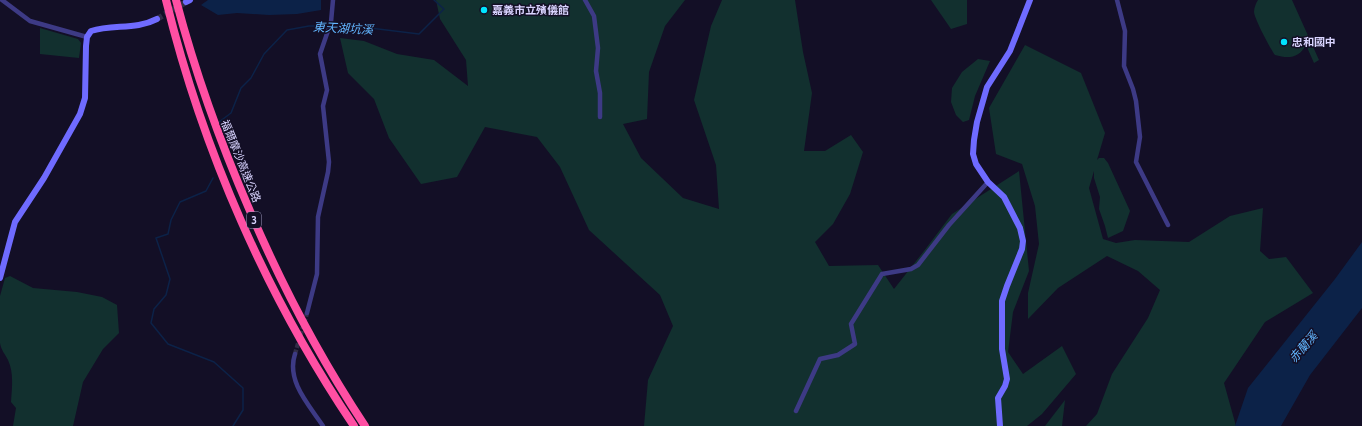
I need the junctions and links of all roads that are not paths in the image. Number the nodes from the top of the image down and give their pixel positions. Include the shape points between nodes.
1 (2, 0) edge
2 (166, 0) edge
3 (176, 0) edge
4 (333, 0) edge
5 (585, 0) edge
6 (1030, 0) edge
7 (1117, 0) edge
8 (157, 19) tunnel mouth
9 (87, 38) junction
10 (600, 117) dead end
11 (988, 182) junction
12 (1168, 225) dead end
13 (0, 278) edge
14 (306, 312) tunnel mouth
15 (295, 354) tunnel mouth
16 (796, 411) dead end
17 (323, 426) edge
18 (354, 426) edge
19 (365, 426) edge
20 (1000, 426) edge

1 - 9 street via 30,21
2 - 18 highway, 福爾摩沙高速公路 / 3 via 218,167 256,254 293,326
3 - 19 highway, 福爾摩沙高速公路 / 3 via 212,118 269,255 342,392
4 - 14 street via 331,22 320,54 327,90 324,106 329,162 318,216 317,274
5 - 10 street via 594,16 598,48 596,71 600,93
6 - 11 street via 1010,51 987,87 977,122 973,154 976,164
7 - 12 street via 1125,31 1124,66 1136,101 1140,137 1136,162
8 - 9 street via 147,25 100,28 91,31
9 - 13 street via 85,98 80,114 44,178 15,222
11 - 16 street via 948,225 918,266 882,274 852,324 855,344 838,355 820,359
11 - 20 street via 1004,197 1020,228 1023,241 1002,301 1002,349 1007,379 998,398
15 - 17 street via 292,368 296,385

